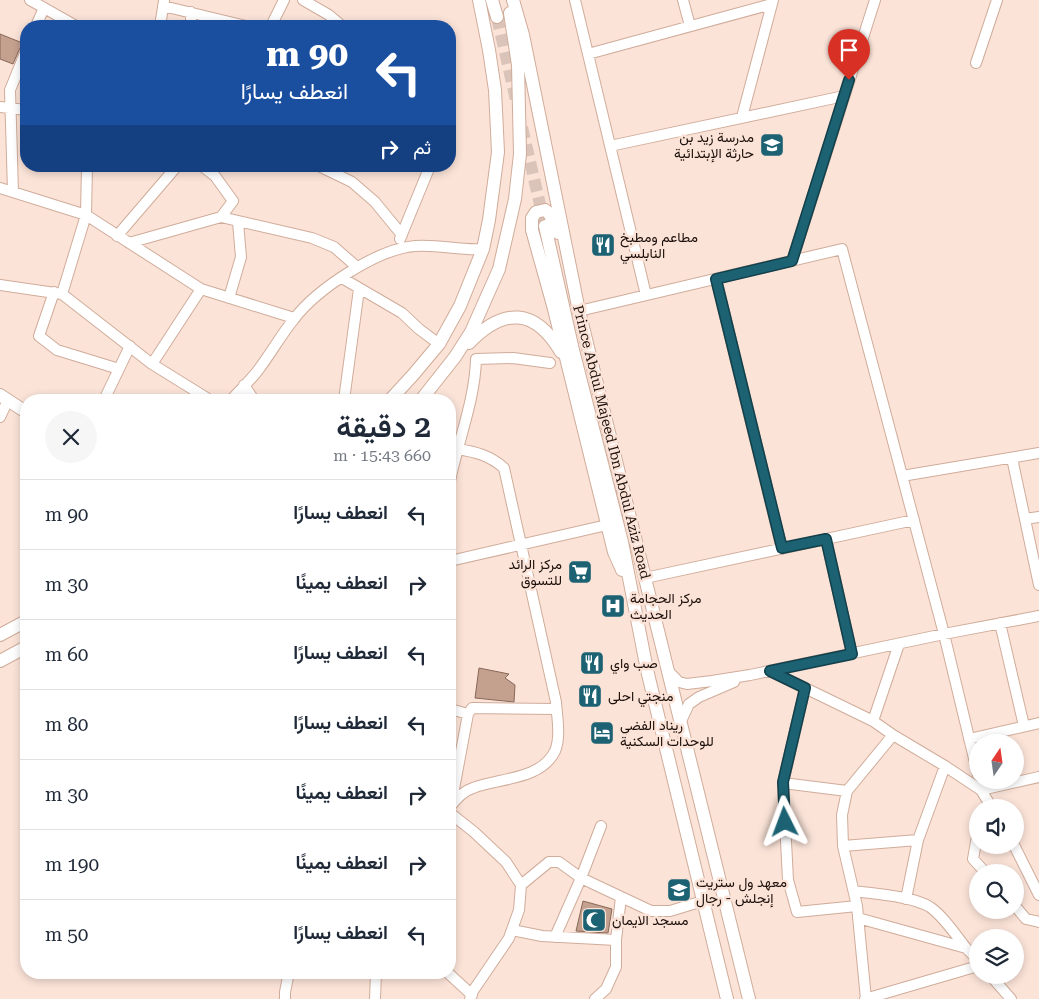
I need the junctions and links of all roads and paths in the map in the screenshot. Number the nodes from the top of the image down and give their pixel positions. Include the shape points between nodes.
1 (30, 0) edge
2 (284, 0) edge
3 (303, 0) edge
4 (478, 0) edge
5 (492, 0) edge
6 (508, 0) edge
7 (513, 0) edge
8 (575, 0) edge
9 (683, 0) edge
10 (875, 0) edge
11 (997, 0) edge
12 (773, 2) edge
13 (163, 3) edge
14 (44, 8) junction
15 (191, 12) junction
16 (497, 17) tunnel mouth
17 (39, 20) edge
18 (65, 20) edge
19 (161, 20) edge
20 (191, 20) edge
21 (222, 20) edge
22 (274, 20) edge
23 (335, 20) edge
24 (690, 26) junction
25 (588, 54) junction
26 (976, 63) dead end
27 (20, 66) edge
28 (844, 96) junction
29 (0, 107) edge
30 (11, 108) junction
31 (20, 109) edge
32 (742, 118) junction
33 (610, 146) junction
34 (87, 172) edge
35 (172, 172) edge
36 (210, 172) edge
37 (331, 172) edge
38 (428, 172) edge
39 (0, 188) edge
40 (13, 192) junction
41 (86, 216) junction
42 (221, 217) junction
43 (238, 222) junction
44 (545, 226) tunnel mouth
45 (402, 235) junction
46 (117, 236) junction
47 (129, 243) junction
48 (396, 249) junction
49 (483, 249) junction
50 (568, 258) junction
51 (792, 261) junction
52 (357, 267) junction
53 (342, 278) junction
54 (716, 279) junction
55 (0, 285) edge
56 (201, 289) junction
57 (359, 289) junction
58 (58, 293) junction
59 (646, 295) junction
60 (229, 298) junction
61 (579, 311) junction
62 (294, 318) junction
63 (439, 344) junction
64 (130, 346) junction
65 (455, 357) junction
66 (566, 360) junction
67 (550, 363) dead end
68 (152, 364) junction
69 (119, 369) junction
70 (244, 385) junction
71 (107, 394) edge
72 (200, 394) edge
73 (236, 394) edge
74 (250, 394) edge
75 (345, 394) edge
76 (396, 394) edge
77 (426, 394) edge
78 (4, 398) edge
79 (20, 408) edge
80 (0, 417) edge
81 (456, 449) joint
82 (1039, 453) edge
83 (1012, 458) junction
84 (902, 476) junction
85 (1039, 517) edge
86 (1025, 519) junction
87 (914, 520) junction
88 (607, 525) junction
89 (826, 539) junction
90 (521, 545) junction
91 (782, 548) junction
92 (456, 561) edge
93 (645, 578) junction
94 (1039, 584) edge
95 (630, 588) junction
96 (1039, 616) edge
97 (1000, 623) junction
98 (20, 624) edge
99 (944, 634) junction
100 (0, 635) edge
101 (899, 644) junction
102 (20, 650) edge
103 (852, 654) junction
104 (0, 662) edge
105 (770, 671) junction
106 (669, 672) junction
107 (750, 676) junction
108 (805, 688) junction
109 (556, 709) junction
110 (456, 711) edge
111 (468, 714) junction
112 (681, 721) junction
113 (873, 721) junction
114 (1039, 723) edge
115 (1024, 726) junction
116 (990, 734) edge
117 (893, 735) junction
118 (969, 739) edge
119 (945, 766) junction
120 (456, 777) edge
121 (1039, 777) edge
122 (1024, 780) edge
123 (969, 781) edge
124 (783, 782) junction
125 (847, 791) junction
126 (456, 799) edge
127 (456, 815) edge
128 (601, 826) dead end
129 (918, 840) junction
130 (843, 846) junction
131 (1018, 854) edge
132 (581, 878) junction
133 (521, 884) junction
134 (854, 891) junction
135 (1039, 895) edge
136 (621, 897) junction
137 (906, 899) junction
138 (704, 901) junction
139 (857, 906) junction
140 (1024, 916) edge
141 (858, 918) junction
142 (1039, 922) edge
143 (512, 930) junction
144 (554, 937) junction
145 (616, 940) junction
146 (966, 948) junction
147 (969, 951) edge
148 (969, 969) edge
149 (288, 979) edge
150 (376, 979) edge
151 (454, 979) edge
152 (998, 984) edge
153 (471, 997) edge
154 (285, 999) edge
155 (375, 999) edge
156 (595, 999) edge
157 (727, 999) edge
158 (749, 999) edge
159 (866, 999) edge
160 (1011, 999) edge

1 - 14 street
2 - 22 street
3 - 23 street
4 - 49 main road via 495,90 498,152
5 - 16 main road
6 - 65 main road via 518,65 520,154 516,199 499,269 471,332
7 - 50 main road, Prince Abdul Majeed Ibn Abdul Aziz Road
8 - 25 street
9 - 24 street
10 - 28 street
11 - 26 street
12 - 24 street
12 - 32 street
13 - 15 street
13 - 19 street
14 - 17 street
14 - 18 street
15 - 20 street
15 - 21 street
24 - 25 street
25 - 33 street
27 - 30 street via 10,90
28 - 32 street
28 - 51 street
29 - 30 street
30 - 31 street
30 - 40 street
32 - 33 street
33 - 59 street
34 - 41 street
35 - 46 street
36 - 42 street via 233,201
37 - 45 street via 352,182 375,202
38 - 45 street
39 - 40 street
40 - 41 street
41 - 46 street
41 - 58 street
42 - 43 street
42 - 47 street
43 - 52 street via 312,238 334,247
43 - 60 street via 241,257
44 - 95 main road, Prince Abdul Majeed Ibn Abdul Aziz Road via 622,542
45 - 48 street
46 - 47 street
47 - 56 street
48 - 49 street via 416,246
48 - 52 street
49 - 63 main road via 460,306
50 - 61 main road, Prince Abdul Majeed Ibn Abdul Aziz Road
50 - 66 main road via 549,213 545,210 536,212 532,218 532,230
51 - 54 street
51 - 84 street via 842,249
52 - 53 street
53 - 57 street
53 - 62 street
54 - 59 street
54 - 91 street
55 - 58 street
56 - 60 street
56 - 68 street
57 - 63 street via 402,313
57 - 75 street
58 - 64 street
58 - 69 street via 39,336 57,350
59 - 61 street
60 - 62 street
61 - 93 main road, Prince Abdul Majeed Ibn Abdul Aziz Road
62 - 70 street
63 - 76 main road
64 - 68 street
64 - 69 street
65 - 66 main road via 480,332 502,318 515,318 532,321 544,329
65 - 77 main road
66 - 88 main road
67 - 81 street via 512,358 476,359 476,380
68 - 72 street
69 - 71 street
70 - 73 street
70 - 74 street
78 - 79 main road
78 - 80 street
81 - 90 street via 493,458 504,468
82 - 83 street
83 - 84 street
83 - 86 street
84 - 87 street
85 - 86 street
86 - 94 street
87 - 89 street
87 - 99 street
88 - 90 street
88 - 95 main road via 614,552
89 - 91 street
89 - 103 street
90 - 92 street
90 - 109 street
91 - 93 street
93 - 106 main road, Prince Abdul Majeed Ibn Abdul Aziz Road
95 - 138 main road, Prince Abdul Majeed Ibn Abdul Aziz Road
96 - 97 street
97 - 99 street
97 - 115 street
98 - 100 main road
99 - 101 street
99 - 118 street
101 - 103 street
101 - 113 street
102 - 104 main road
103 - 105 street
105 - 107 street
105 - 108 street
106 - 107 street via 686,684
106 - 112 main road, Prince Abdul Majeed Ibn Abdul Aziz Road
107 - 112 street via 699,697 689,704
108 - 113 street
108 - 124 street
109 - 111 street via 480,707 472,708
109 - 126 street via 558,733 555,750 546,765 513,779 472,788
110 - 111 street
111 - 120 street
112 - 158 main road, Prince Abdul Majeed Ibn Abdul Aziz Road
113 - 117 street
114 - 115 street
115 - 116 street
117 - 119 street
117 - 125 street
119 - 123 street
119 - 129 street
121 - 122 street
124 - 125 street
124 - 139 street via 788,880 797,912
125 - 130 street via 842,814
127 - 133 street via 506,862
128 - 132 street
129 - 130 street
129 - 137 street
130 - 134 street
131 - 135 street
132 - 133 street via 559,862 549,862
132 - 136 street
132 - 144 street
133 - 143 street via 519,910
134 - 137 street
134 - 139 street
136 - 138 street via 651,911 670,911
136 - 145 street
137 - 146 street via 929,907 948,924
138 - 157 main road, Prince Abdul Majeed Ibn Abdul Aziz Road
139 - 141 street
140 - 142 street
141 - 146 street
141 - 159 street
143 - 144 street
143 - 153 street
144 - 145 street
145 - 156 street via 616,967 606,990
146 - 147 street
148 - 159 street
149 - 154 street
150 - 155 street
151 - 153 street
152 - 160 street

